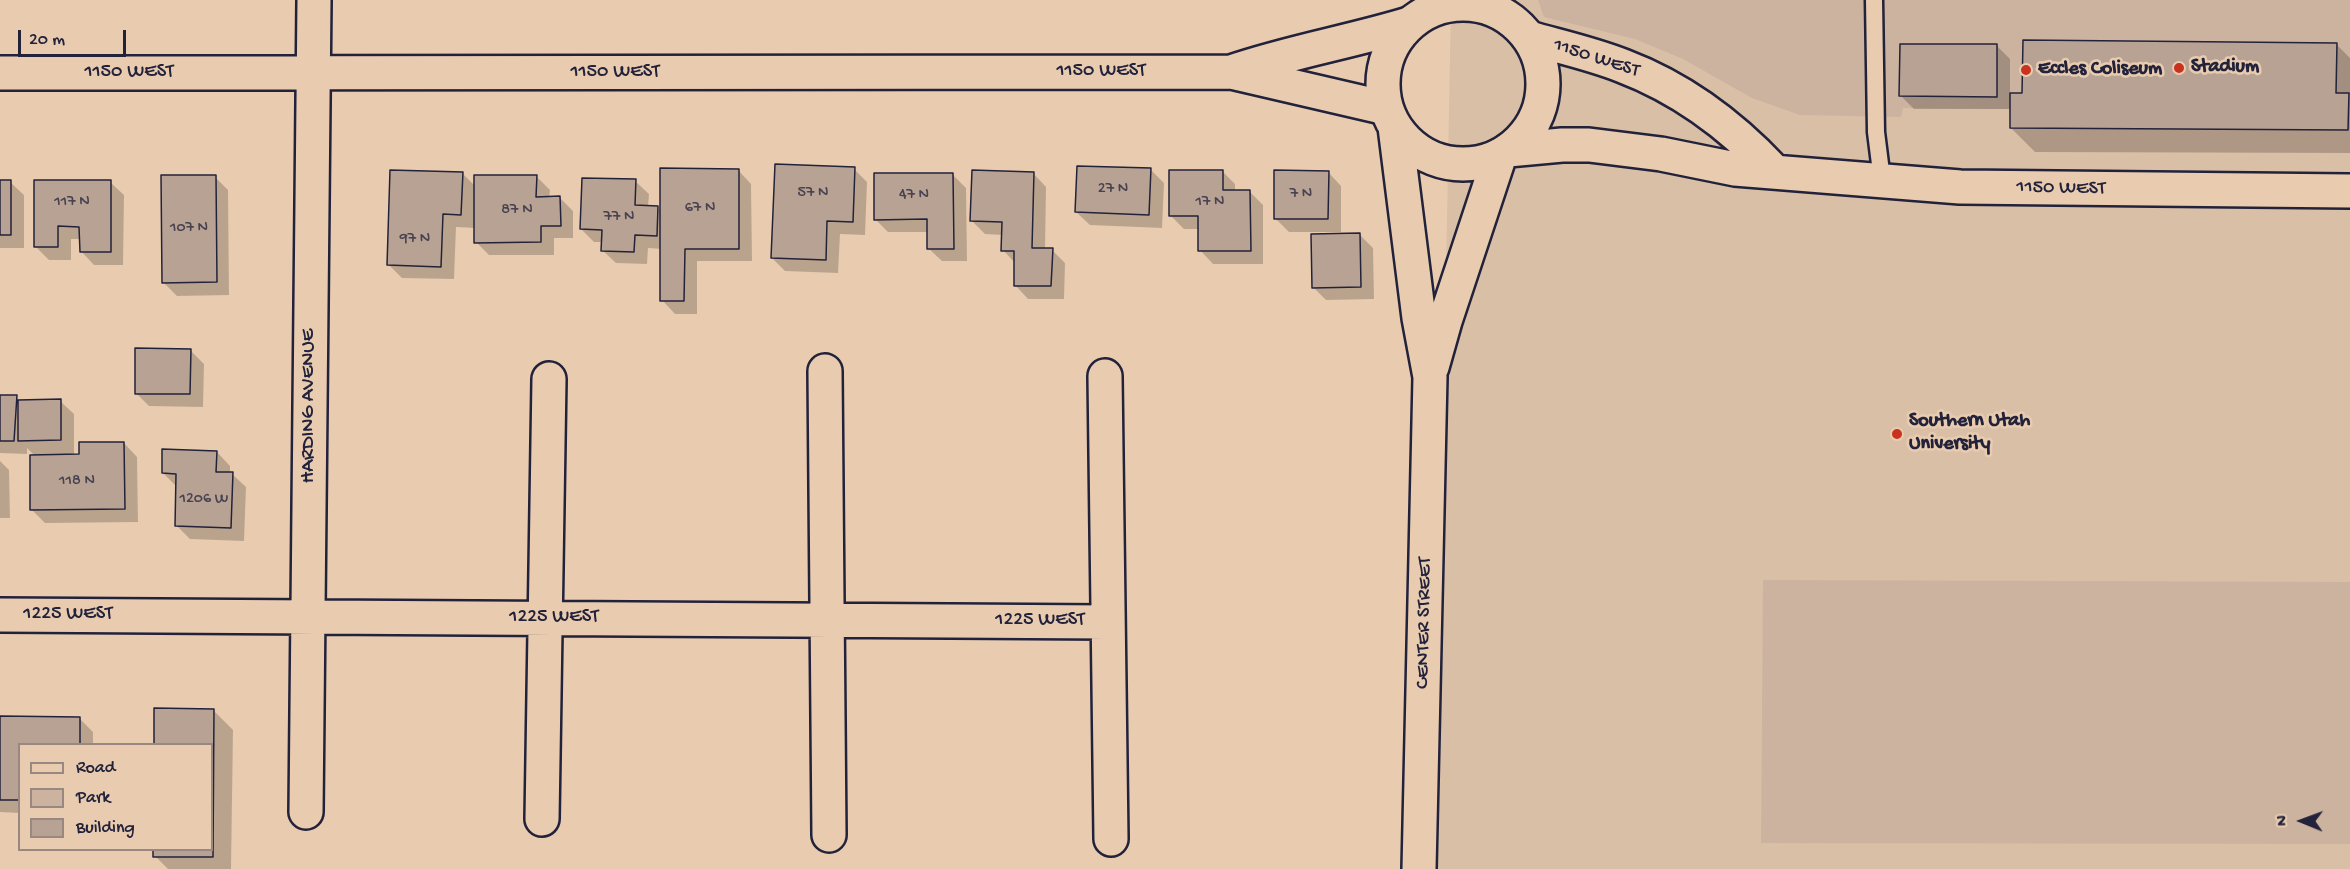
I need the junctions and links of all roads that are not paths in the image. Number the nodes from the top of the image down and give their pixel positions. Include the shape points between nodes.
1 (314, 0) edge
2 (1874, 0) edge
3 (1496, 6) edge
4 (1416, 14) edge
5 (1529, 38) junction
6 (1231, 72) junction
7 (0, 73) edge
8 (312, 73) junction
9 (1391, 118) junction
10 (1504, 153) junction
11 (1774, 171) junction
12 (1882, 180) junction
13 (2350, 191) edge
14 (825, 371) dead end
15 (1105, 376) dead end
16 (1430, 377) junction
17 (549, 380) dead end
18 (0, 615) edge
19 (308, 617) junction
20 (545, 618) junction
21 (828, 620) junction
22 (1108, 622) junction
23 (306, 812) dead end
24 (542, 819) dead end
25 (829, 835) dead end
26 (1111, 839) dead end
27 (1419, 869) edge

1 - 8 street, HARDING AVENUE
2 - 12 lane via 1876,132
3 - 4 street via 1457,3
3 - 5 street
4 - 6 street, 1150 WEST via 1335,45
4 - 9 street via 1394,42 1385,63 1383,85
5 - 10 street via 1543,74 1543,93 1538,112 1522,140
5 - 11 street, 1150 WEST via 1623,66 1673,88 1736,133
6 - 8 street, 1150 WEST
6 - 9 street, 1150 WEST
7 - 8 street, 1150 WEST
8 - 19 street, HARDING AVENUE
9 - 10 street via 1408,142 1442,162 1482,162
9 - 16 street, CENTER STREET
10 - 11 street, 1150 WEST via 1589,145 1715,166
10 - 16 street, CENTER STREET via 1445,321
11 - 12 street, 1150 WEST
12 - 13 street, 1150 WEST via 1960,187
14 - 21 street
15 - 22 street
16 - 27 street, CENTER STREET
17 - 20 street
18 - 19 street, 1225 WEST
19 - 20 street, 1225 WEST
19 - 23 street, HARDING AVENUE
20 - 21 street, 1225 WEST
20 - 24 street
21 - 22 street, 1225 WEST
21 - 25 street
22 - 26 street

